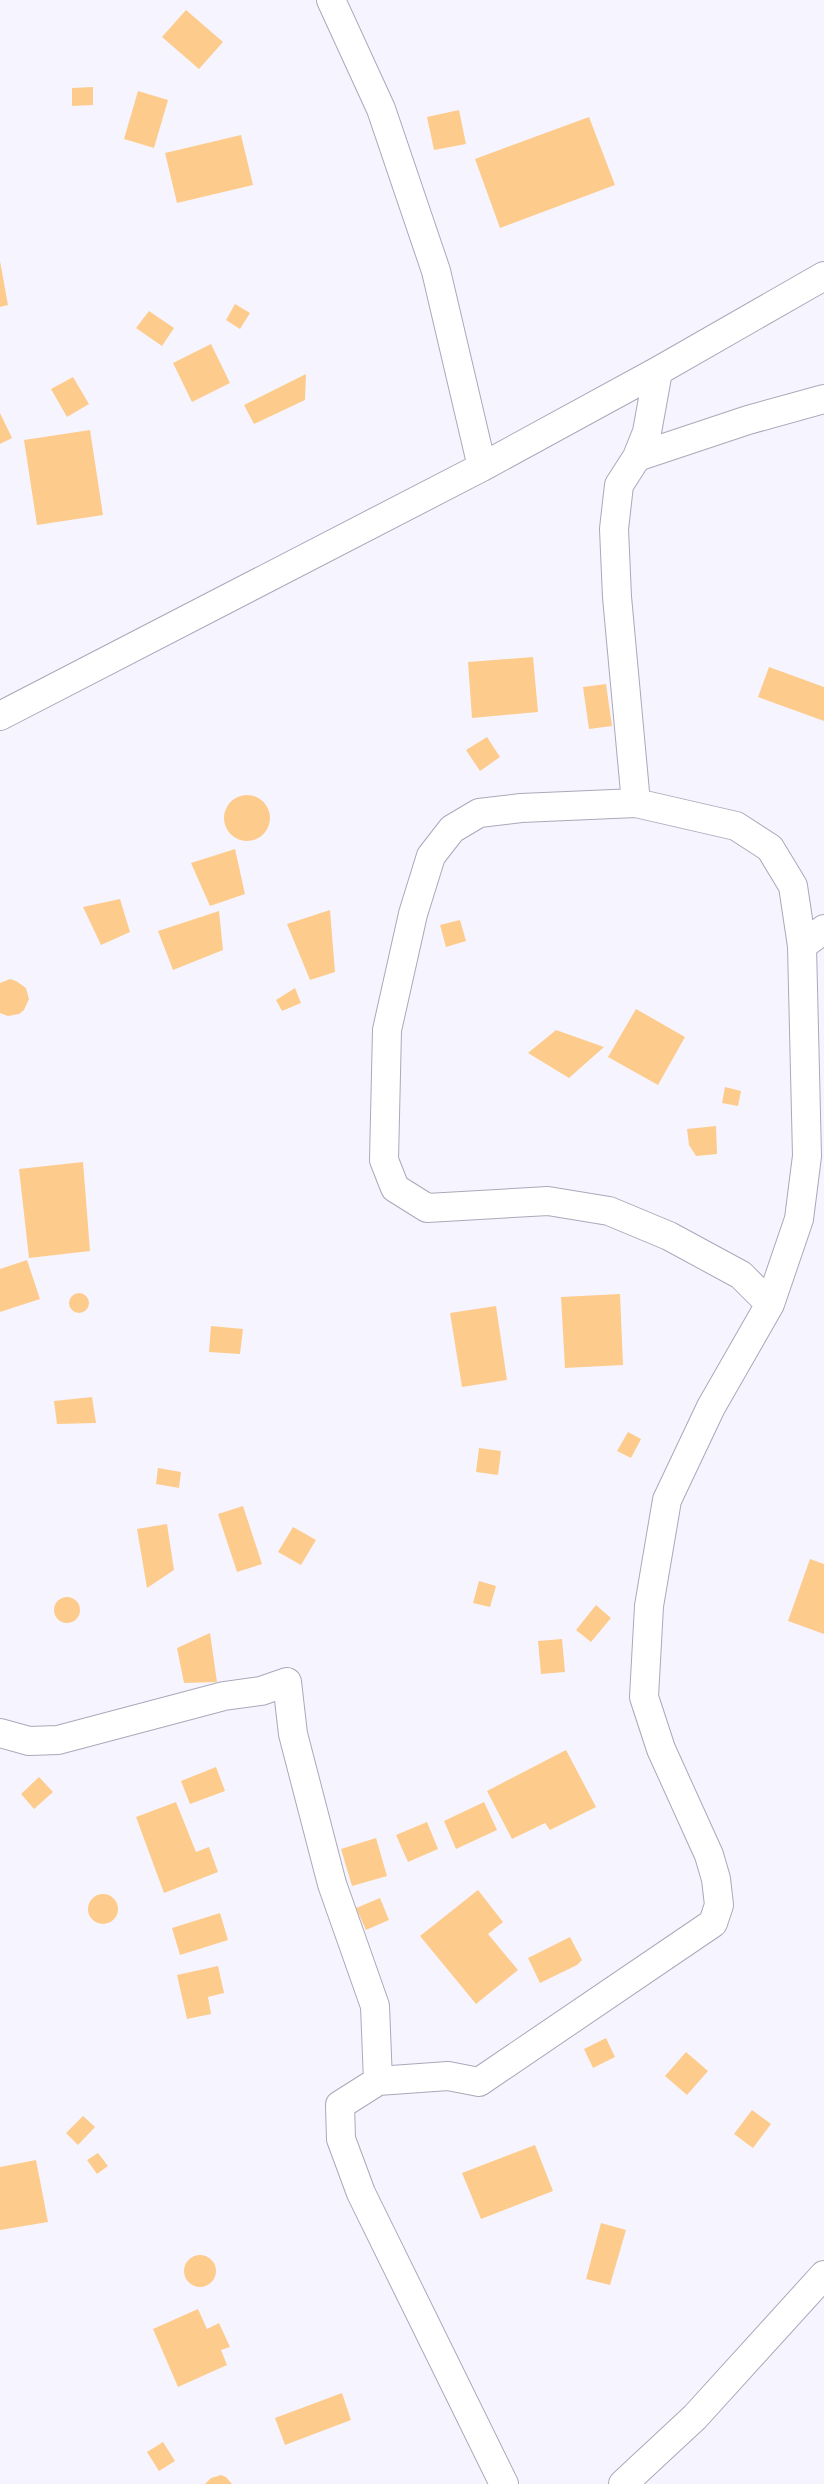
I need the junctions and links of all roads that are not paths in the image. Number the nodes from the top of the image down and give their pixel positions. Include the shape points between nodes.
1 (331, 0) edge
2 (824, 276) edge
3 (658, 371) junction
4 (824, 399) edge
5 (637, 457) junction
6 (482, 468) junction
7 (0, 716) edge
8 (636, 803) junction
9 (824, 929) edge
10 (802, 946) junction
11 (770, 1304) junction
12 (0, 1733) edge
13 (378, 2081) junction
14 (824, 2275) edge
15 (504, 2484) edge
16 (623, 2484) edge

1 - 6 street via 381,109 436,271
2 - 3 street
3 - 5 street via 647,432
3 - 6 street
4 - 5 street
5 - 8 street via 619,485 614,529
6 - 7 street
8 - 10 street via 736,826 770,848 793,886
8 - 11 street via 479,813 452,829 431,856 413,914 387,1030 384,1160 395,1188 427,1208 548,1201 609,1211 669,1236 741,1275
9 - 10 street
10 - 11 street via 808,1156 800,1219
11 - 13 street via 711,1407 667,1500 649,1606 644,1697 661,1749 709,1855 719,1905 714,1923 479,2082 448,2076
12 - 13 street via 29,1741 58,1740 287,1682 293,1734 332,1884 375,2006
13 - 15 street via 340,2105 341,2139 361,2193
14 - 16 street via 695,2417

